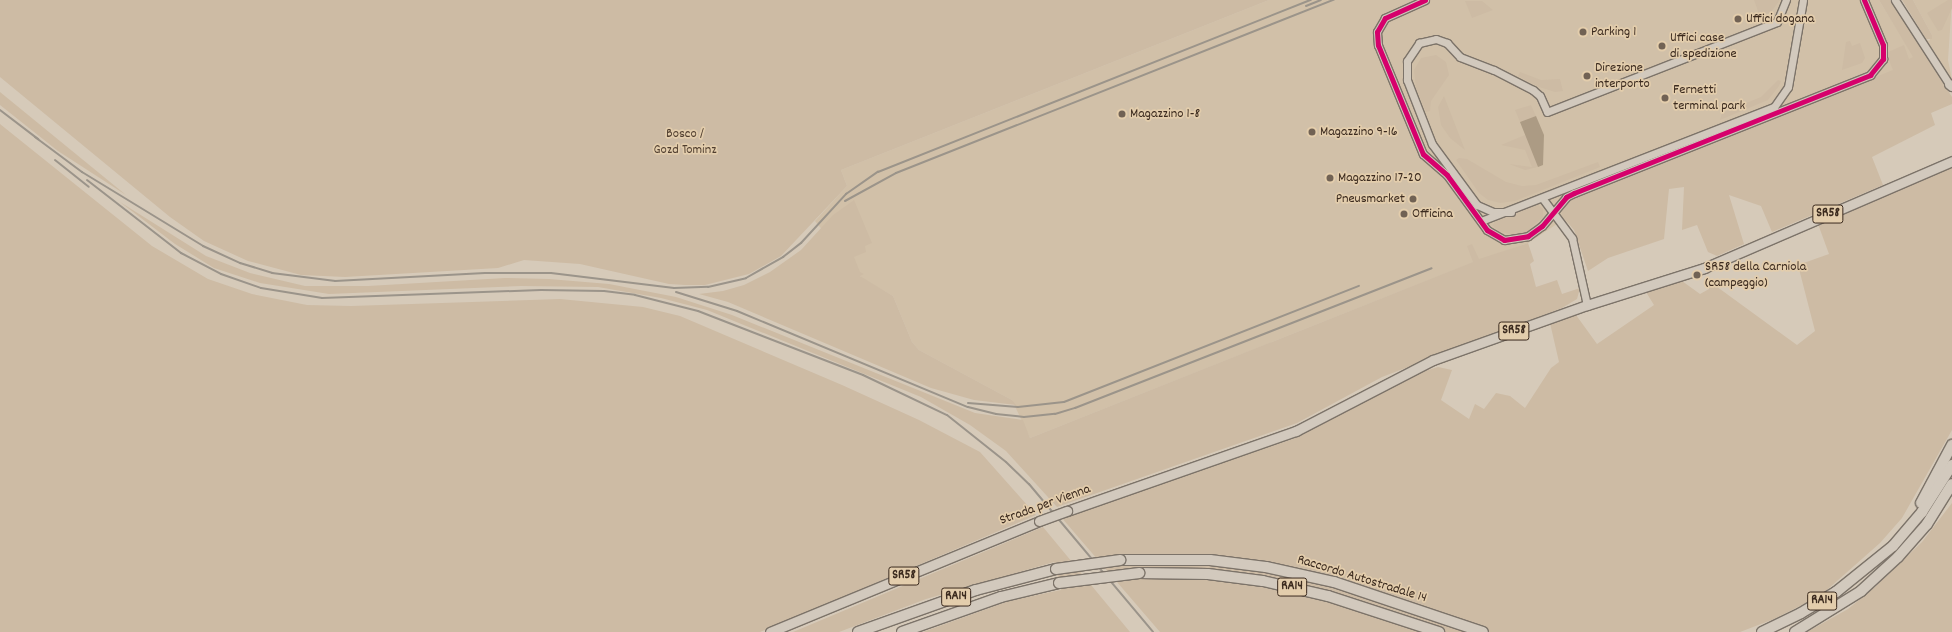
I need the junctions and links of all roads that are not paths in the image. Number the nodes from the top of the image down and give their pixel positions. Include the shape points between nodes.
1 (1425, 0) edge
2 (1786, 0) edge
3 (1803, 0) edge
4 (1864, 0) edge
5 (1895, 0) edge
6 (1951, 86) edge
7 (1952, 161) edge
8 (1543, 199) junction
9 (1553, 211) junction
10 (1511, 212) junction
11 (1481, 222) junction
12 (1587, 306) junction
13 (1952, 445) edge
14 (1952, 465) edge
15 (1952, 484) edge
16 (1952, 493) edge
17 (1936, 511) junction
18 (1875, 561) junction
19 (770, 632) edge
20 (858, 632) edge
21 (902, 632) edge
22 (1439, 632) edge
23 (1483, 632) edge
24 (1762, 632) edge
25 (1795, 632) edge

1 - 11 street via 1385,18 1378,32 1378,45 1420,149 1447,175
2 - 10 street via 1776,22 1547,112 1540,96 1533,90 1494,70 1460,57 1447,43 1436,39 1419,43 1407,61 1407,80 1432,144 1477,205 1493,212
3 - 8 street via 1788,87 1774,107
4 - 9 street via 1882,39 1884,52 1880,65 1870,75 1574,193
5 - 6 street
7 - 12 main road, SR58 via 1704,268
8 - 9 street
8 - 10 street
9 - 11 street via 1542,226 1517,240 1500,239
9 - 12 street via 1572,238
10 - 11 street
12 - 19 main road, Strada per Vienna / SR58, bridge via 1433,360 1332,413 1272,440 1039,521
13 - 18 highway via 1918,509
14 - 18 highway, RA14 via 1914,523
15 - 17 highway, RA14
16 - 17 highway
17 - 25 highway, RA14 via 1898,557 1861,591
18 - 24 highway, RA14 via 1863,573 1818,603
20 - 23 highway, Raccordo Autostradale 14 / RA14, bridge via 962,595 1056,569 1120,560 1210,560 1266,567 1334,582
21 - 22 highway, Raccordo Autostradale 14 / RA14, bridge via 1001,597 1059,583 1139,573 1208,574 1263,581 1328,596

